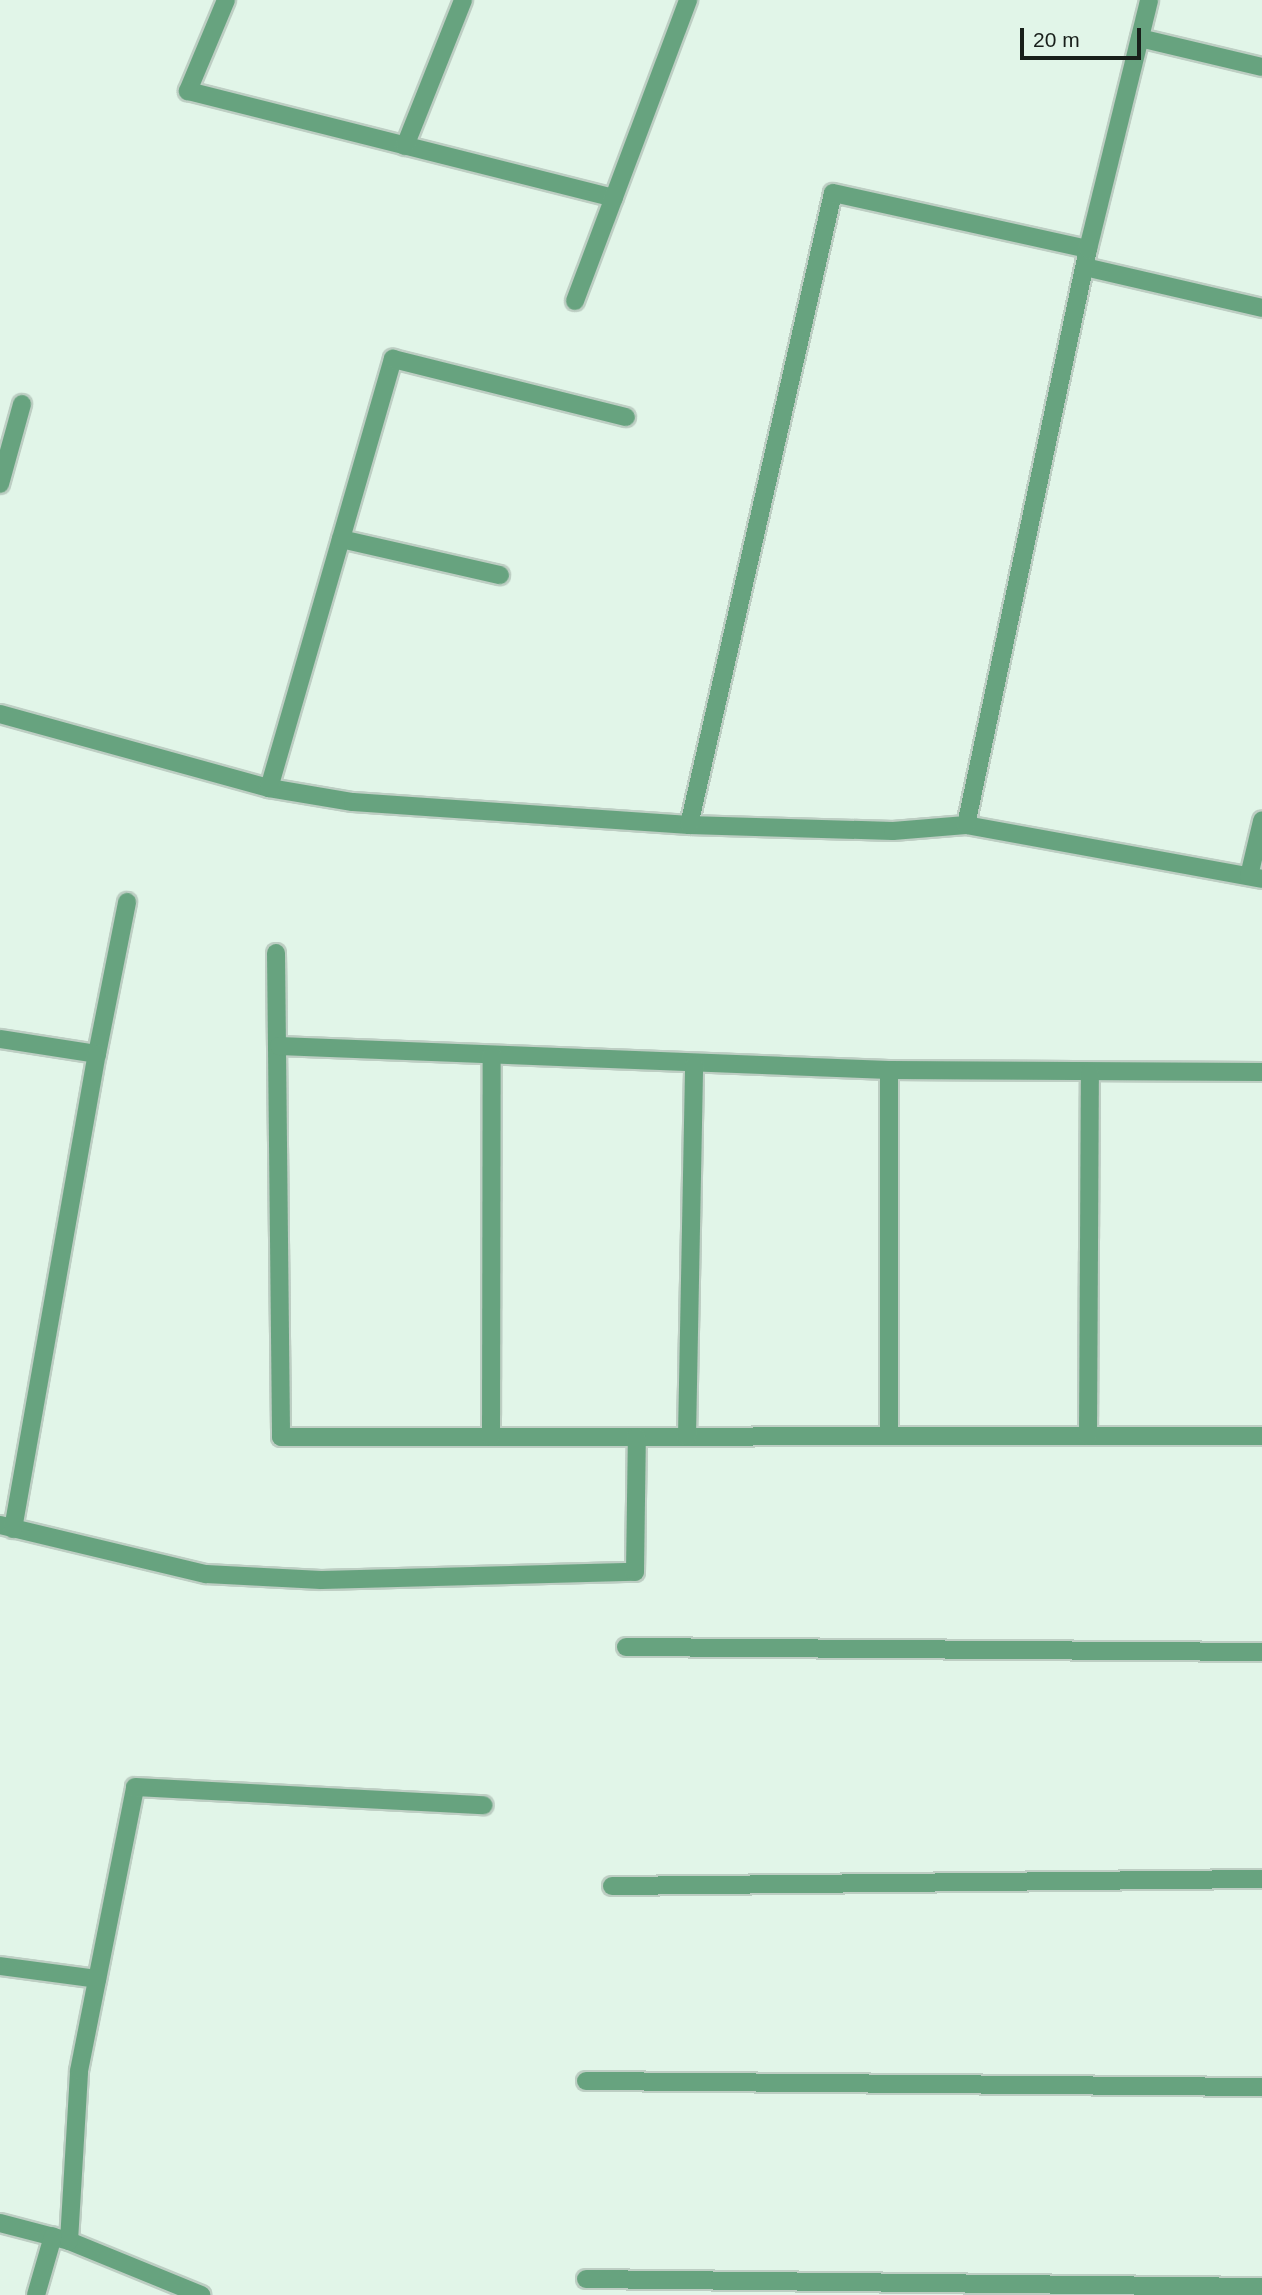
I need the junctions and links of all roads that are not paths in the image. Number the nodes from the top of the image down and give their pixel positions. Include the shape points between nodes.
1 (226, 0) edge
2 (463, 0) edge
3 (688, 0) edge
4 (1149, 0) edge
5 (1140, 38) junction
6 (1262, 66) edge
7 (405, 146) junction
8 (614, 198) junction
9 (1088, 248) junction
10 (1085, 267) junction
11 (575, 300) dead end
12 (1262, 308) edge
13 (22, 404) dead end
14 (626, 417) dead end
15 (0, 484) edge
16 (341, 539) junction
17 (500, 575) dead end
18 (0, 714) edge
19 (269, 788) junction
20 (1262, 821) edge
21 (689, 825) junction
22 (966, 825) junction
23 (1255, 878) edge
24 (127, 902) dead end
25 (276, 953) dead end
26 (0, 1039) edge
27 (279, 1046) junction
28 (97, 1054) junction
29 (492, 1055) junction
30 (694, 1065) junction
31 (889, 1070) junction
32 (1262, 1072) edge
33 (1090, 1073) junction
34 (889, 1435) junction
35 (687, 1436) junction
36 (1088, 1436) junction
37 (1262, 1436) edge
38 (491, 1437) junction
39 (637, 1437) junction
40 (7, 1527) edge
41 (626, 1647) dead end
42 (1262, 1652) edge
43 (484, 1805) dead end
44 (1262, 1879) edge
45 (612, 1886) dead end
46 (0, 1966) edge
47 (97, 1979) junction
48 (586, 2081) dead end
49 (1262, 2087) edge
50 (0, 2223) edge
51 (61, 2238) junction
52 (586, 2278) dead end
53 (1262, 2287) edge
54 (36, 2295) edge
55 (201, 2295) edge

1 - 7 street via 188,91
2 - 7 street
3 - 8 street
4 - 5 street
5 - 6 street
5 - 9 street
7 - 8 street
8 - 11 street
9 - 10 street
9 - 21 street via 833,193
10 - 12 street
10 - 22 street
13 - 15 street
14 - 16 street via 393,359
16 - 17 street
16 - 19 street
18 - 19 street
19 - 21 street via 354,802
20 - 23 street
21 - 22 street via 892,831
22 - 23 street
24 - 28 street
25 - 27 street
26 - 28 street
27 - 29 street
27 - 38 street via 281,1437
28 - 40 street
29 - 30 street
29 - 38 street
30 - 31 street
30 - 35 street
31 - 33 street
31 - 34 street
32 - 33 street
33 - 36 street
34 - 35 street
34 - 36 street
35 - 39 street
36 - 37 street
38 - 39 street
39 - 40 street via 635,1572 321,1580 206,1574
41 - 42 street
43 - 47 street via 135,1787
44 - 45 street
46 - 47 street
47 - 51 street via 79,2071
48 - 49 street
50 - 51 street
51 - 54 street
51 - 55 street
52 - 53 street

